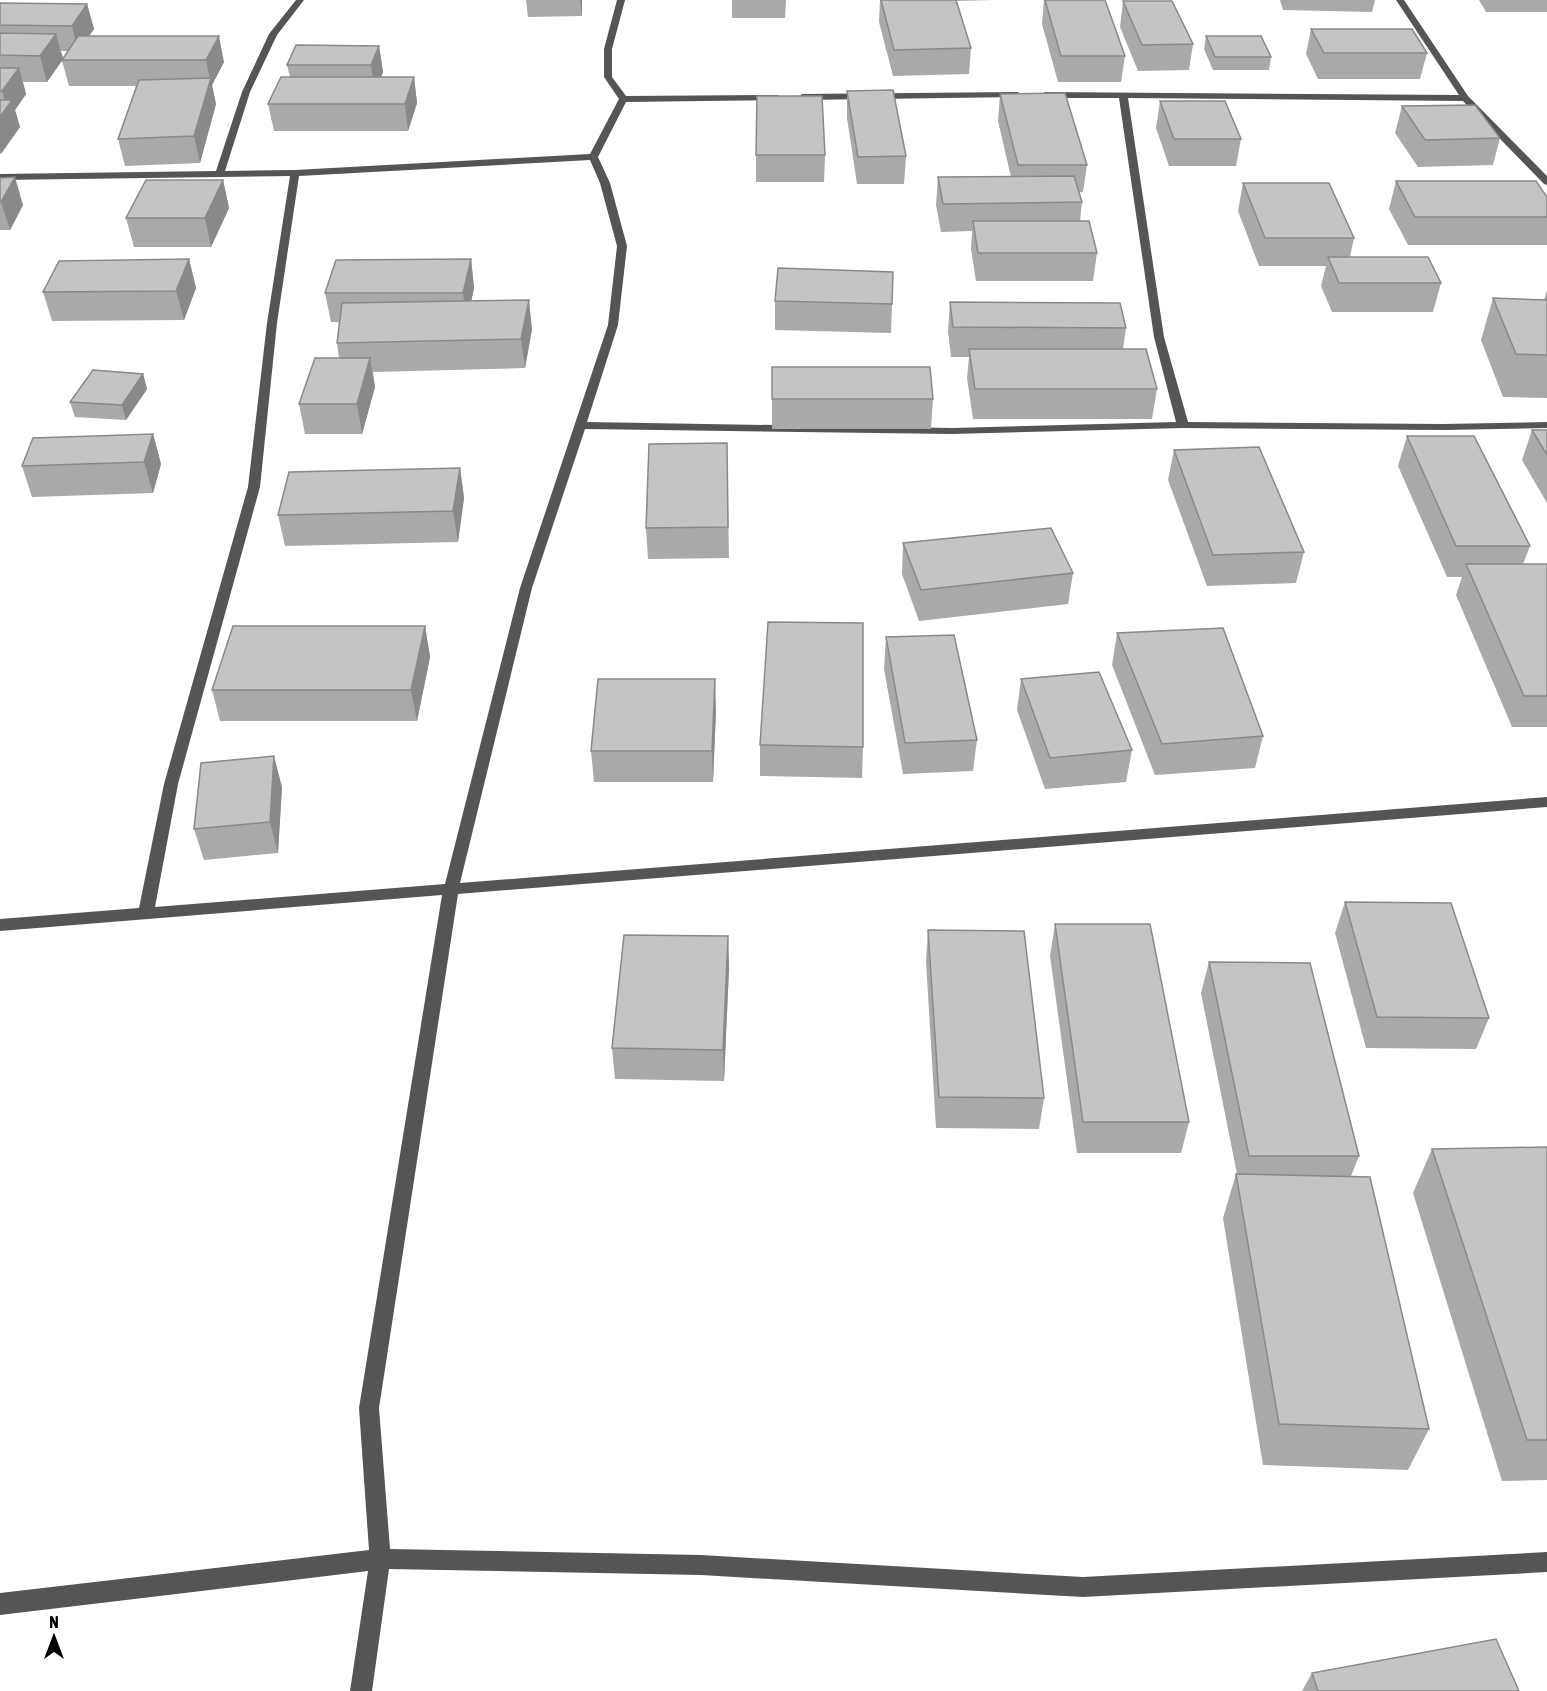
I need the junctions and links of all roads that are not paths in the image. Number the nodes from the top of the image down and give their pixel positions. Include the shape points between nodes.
1 (300, 0) edge
2 (621, 0) edge
3 (1400, 0) edge
4 (1123, 94) junction
5 (785, 97) edge
6 (797, 97) edge
7 (1465, 98) junction
8 (623, 99) junction
9 (593, 157) junction
10 (220, 173) junction
11 (295, 173) junction
12 (1542, 173) edge
13 (0, 177) edge
14 (1547, 182) edge
15 (582, 425) junction
16 (1183, 425) junction
17 (1547, 425) edge
18 (1547, 802) edge
19 (451, 890) junction
20 (146, 912) junction
21 (0, 925) edge
22 (380, 1559) junction
23 (1547, 1562) edge
24 (0, 1604) edge
25 (361, 1691) edge

1 - 10 street via 273,34 246,92
2 - 8 street via 608,49 608,77
3 - 7 street
4 - 6 street
4 - 7 street
4 - 16 street via 1159,337
5 - 8 street
7 - 12 street
8 - 9 street
9 - 11 street
9 - 15 street via 605,183 622,246 613,326
10 - 11 street
10 - 13 street
11 - 20 street via 272,323 254,487 171,784
12 - 14 street
15 - 16 street via 953,431
15 - 19 street via 526,588
16 - 17 street
18 - 19 street
19 - 20 street
19 - 22 street via 369,1408
20 - 21 street
22 - 23 street via 701,1565 1083,1587
22 - 24 street
22 - 25 street

